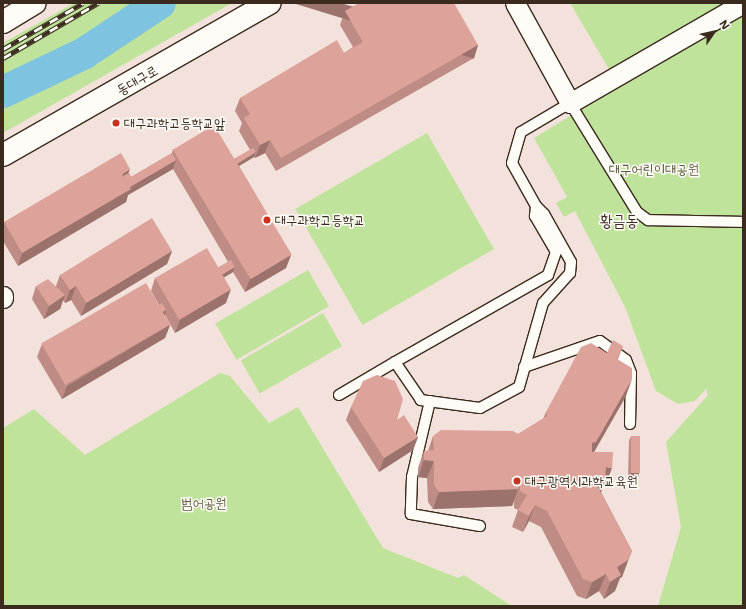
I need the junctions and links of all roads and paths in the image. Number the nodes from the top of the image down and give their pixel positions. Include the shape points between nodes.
1 (35, 3) edge
2 (270, 3) edge
3 (515, 3) edge
4 (743, 3) edge
5 (3, 22) edge
6 (570, 103) junction
7 (3, 155) edge
8 (536, 206) junction
9 (743, 222) edge
10 (395, 362) junction
11 (524, 367) junction
12 (339, 395) dead end
13 (430, 401) junction
14 (630, 424) dead end
15 (480, 526) dead end

1 - 5 main road
2 - 7 main road, 동대구로
3 - 6 street
4 - 6 street
6 - 8 lane via 522,132 512,163
6 - 9 lane via 637,212 648,220
8 - 10 lane via 535,216 556,252 548,275
8 - 11 lane via 571,262 570,273 543,303
10 - 12 lane
10 - 13 lane via 422,400
11 - 13 lane via 519,387 480,408
11 - 14 lane via 600,341 626,360 631,373
13 - 15 lane via 412,477 411,514

